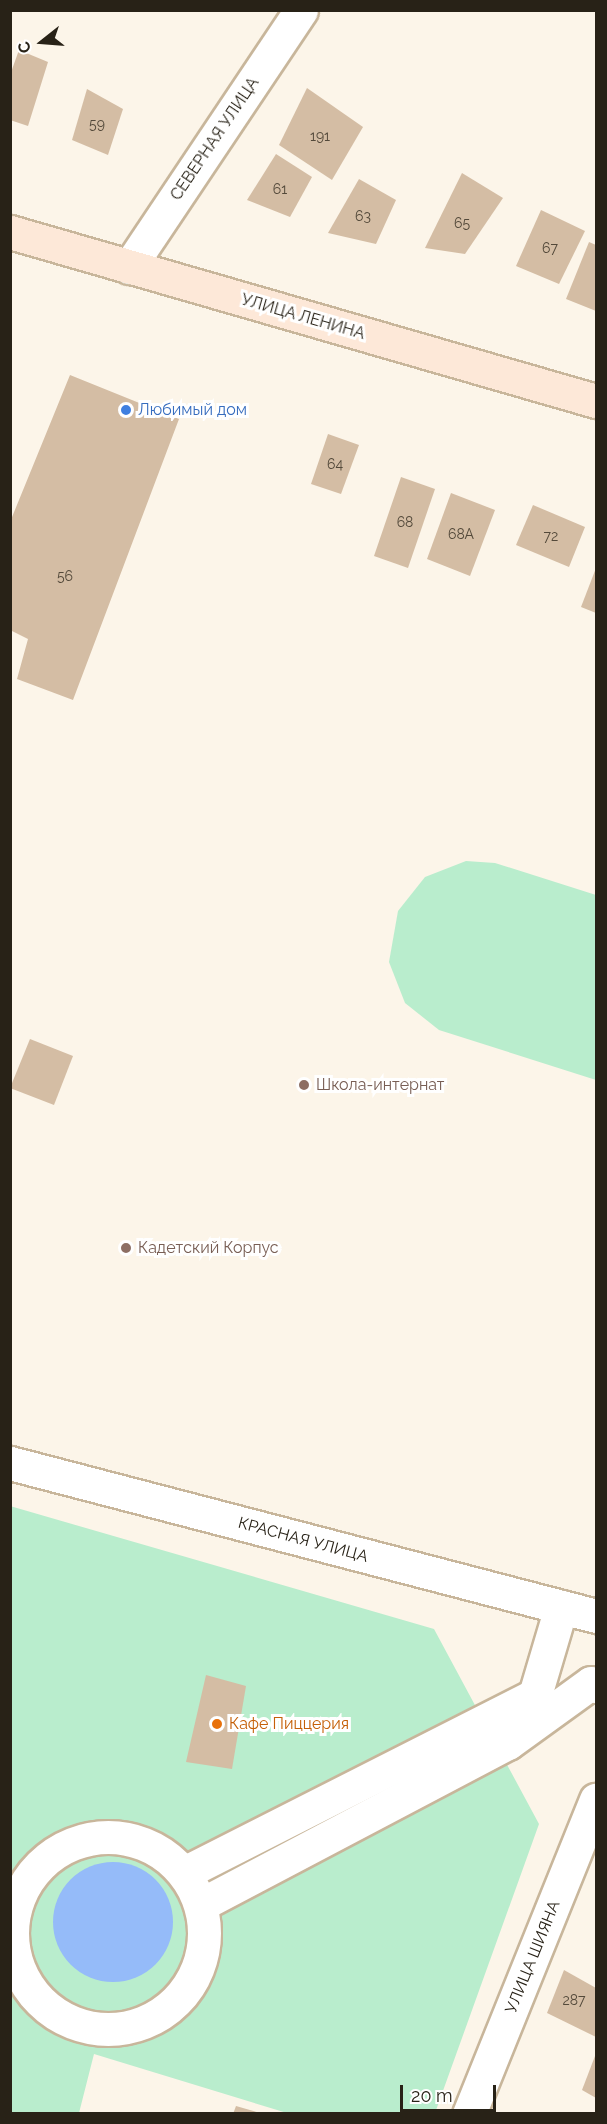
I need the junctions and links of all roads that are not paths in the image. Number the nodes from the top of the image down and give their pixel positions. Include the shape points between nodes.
1 (301, 10) edge
2 (10, 232) edge
3 (129, 267) junction
4 (597, 401) edge
5 (10, 1463) edge
6 (561, 1607) junction
7 (597, 1616) edge
8 (597, 1686) edge
9 (597, 1800) edge
10 (186, 1872) junction
11 (17, 1886) edge
12 (202, 1904) junction
13 (12, 1963) edge
14 (469, 2114) edge

1 - 3 street, СЕВЕРНАЯ УЛИЦА
2 - 3 main road, УЛИЦА ЛЕНИНА
3 - 4 main road, УЛИЦА ЛЕНИНА
5 - 6 street, КРАСНАЯ УЛИЦА
6 - 7 street, КРАСНАЯ УЛИЦА
6 - 10 street via 535,1695
8 - 12 street via 591,1683 508,1743
9 - 14 street, УЛИЦА ШИЯНА
10 - 11 street via 130,1837 80,1839 36,1866
10 - 12 street
11 - 13 street
12 - 13 street via 204,1955 180,2000 137,2027 86,2029 41,2005

